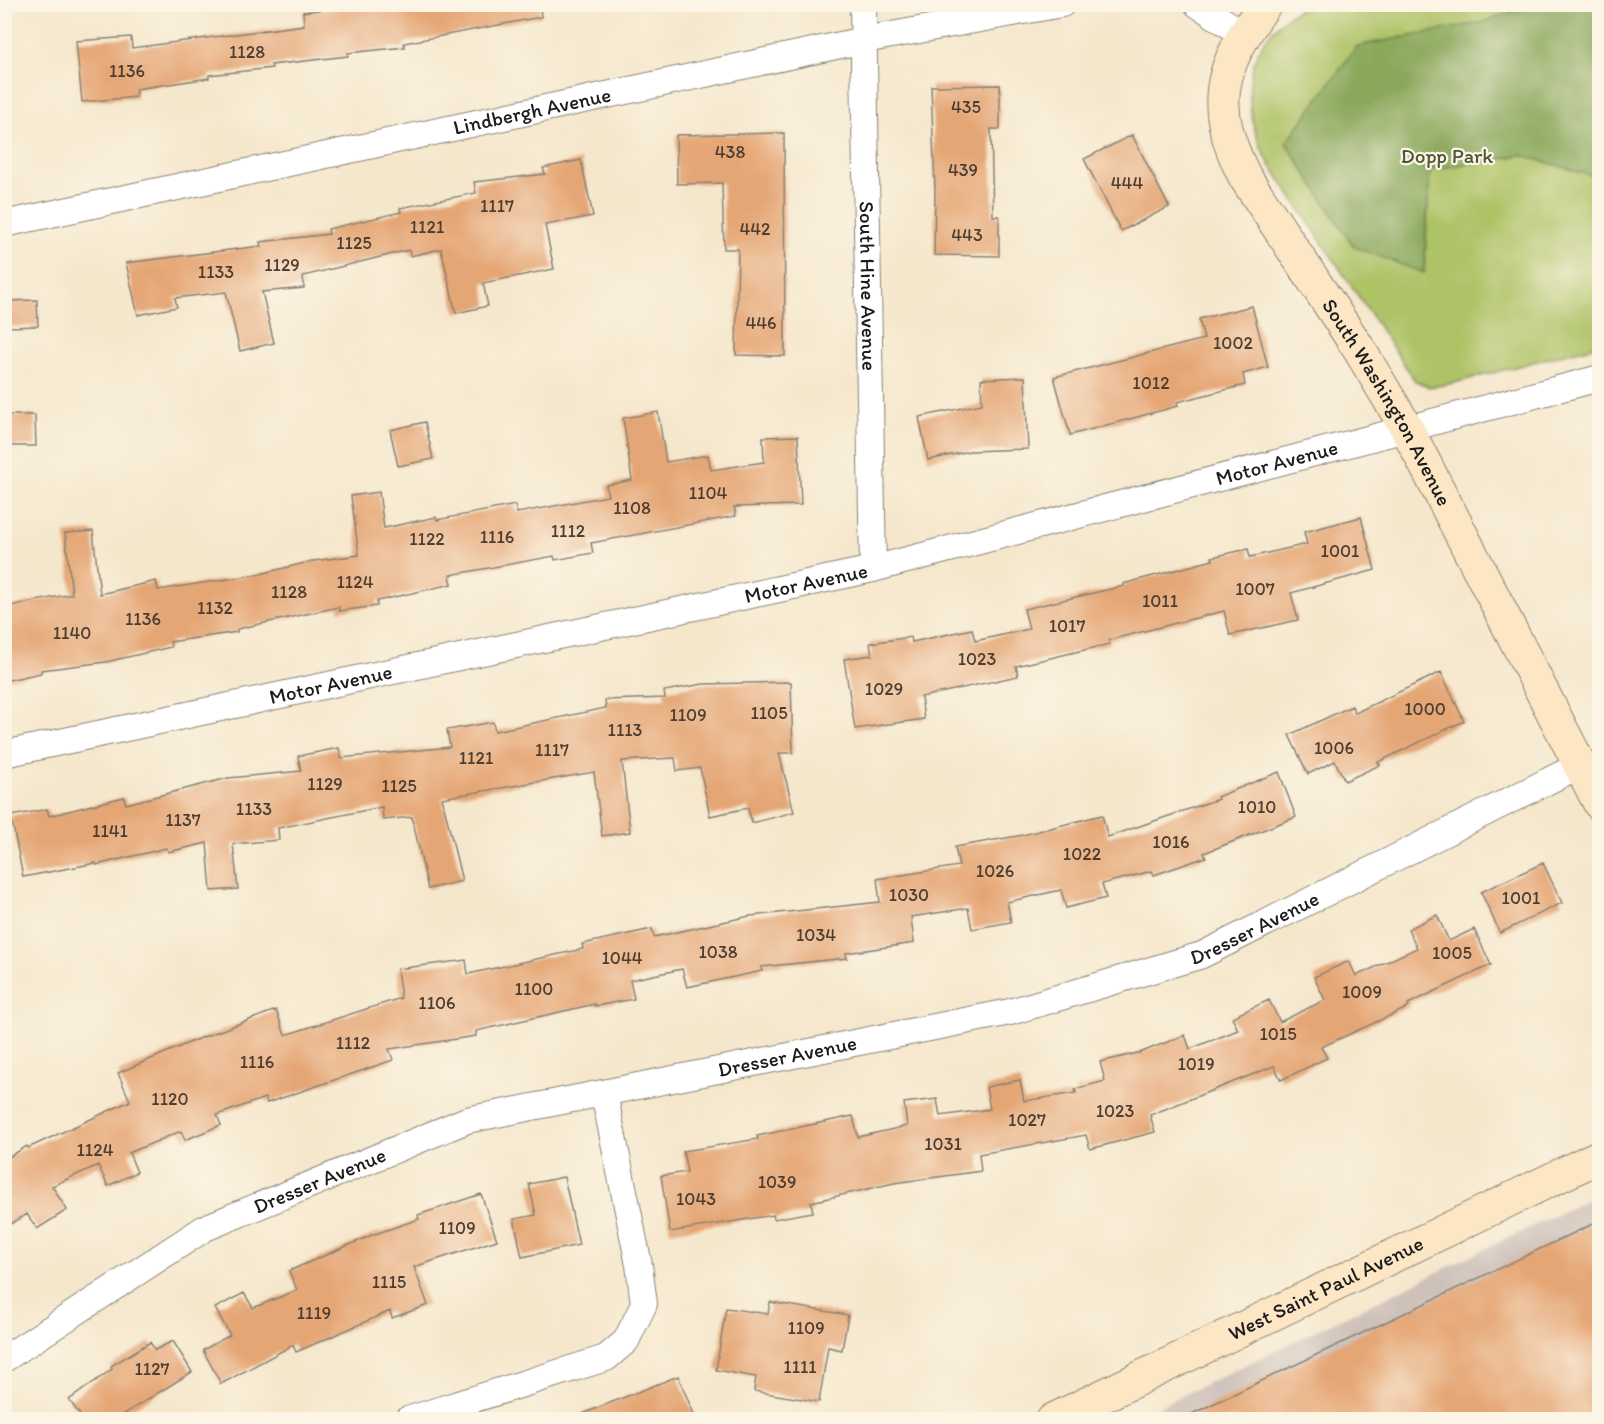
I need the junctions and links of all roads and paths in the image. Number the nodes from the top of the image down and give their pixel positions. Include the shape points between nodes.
1 (863, 4) edge
2 (1062, 4) edge
3 (1197, 4) edge
4 (1265, 4) edge
5 (1243, 34) junction
6 (864, 40) junction
7 (4, 224) edge
8 (1599, 378) edge
9 (1406, 427) junction
10 (873, 569) junction
11 (4, 754) edge
12 (1580, 765) junction
13 (1599, 804) edge
14 (604, 1093) junction
15 (1599, 1156) edge
16 (4, 1359) edge
17 (406, 1419) edge
18 (1053, 1419) edge

1 - 6 street, South Hine Avenue
2 - 6 street, Lindbergh Avenue
3 - 5 street
4 - 5 street, South Washington Avenue
5 - 9 street, South Washington Avenue via 1227,67 1222,97 1224,124 1233,153
6 - 7 street, Lindbergh Avenue
6 - 10 street, South Hine Avenue
8 - 9 street, Motor Avenue
9 - 10 street, Motor Avenue
9 - 12 street, South Washington Avenue
10 - 11 street, Motor Avenue
12 - 13 street, South Washington Avenue
12 - 14 street, Dresser Avenue via 1202,955 1010,1012
14 - 16 street, Dresser Avenue via 467,1120 205,1228
14 - 17 street via 644,1304 626,1341 606,1358
15 - 18 street, West Saint Paul Avenue

